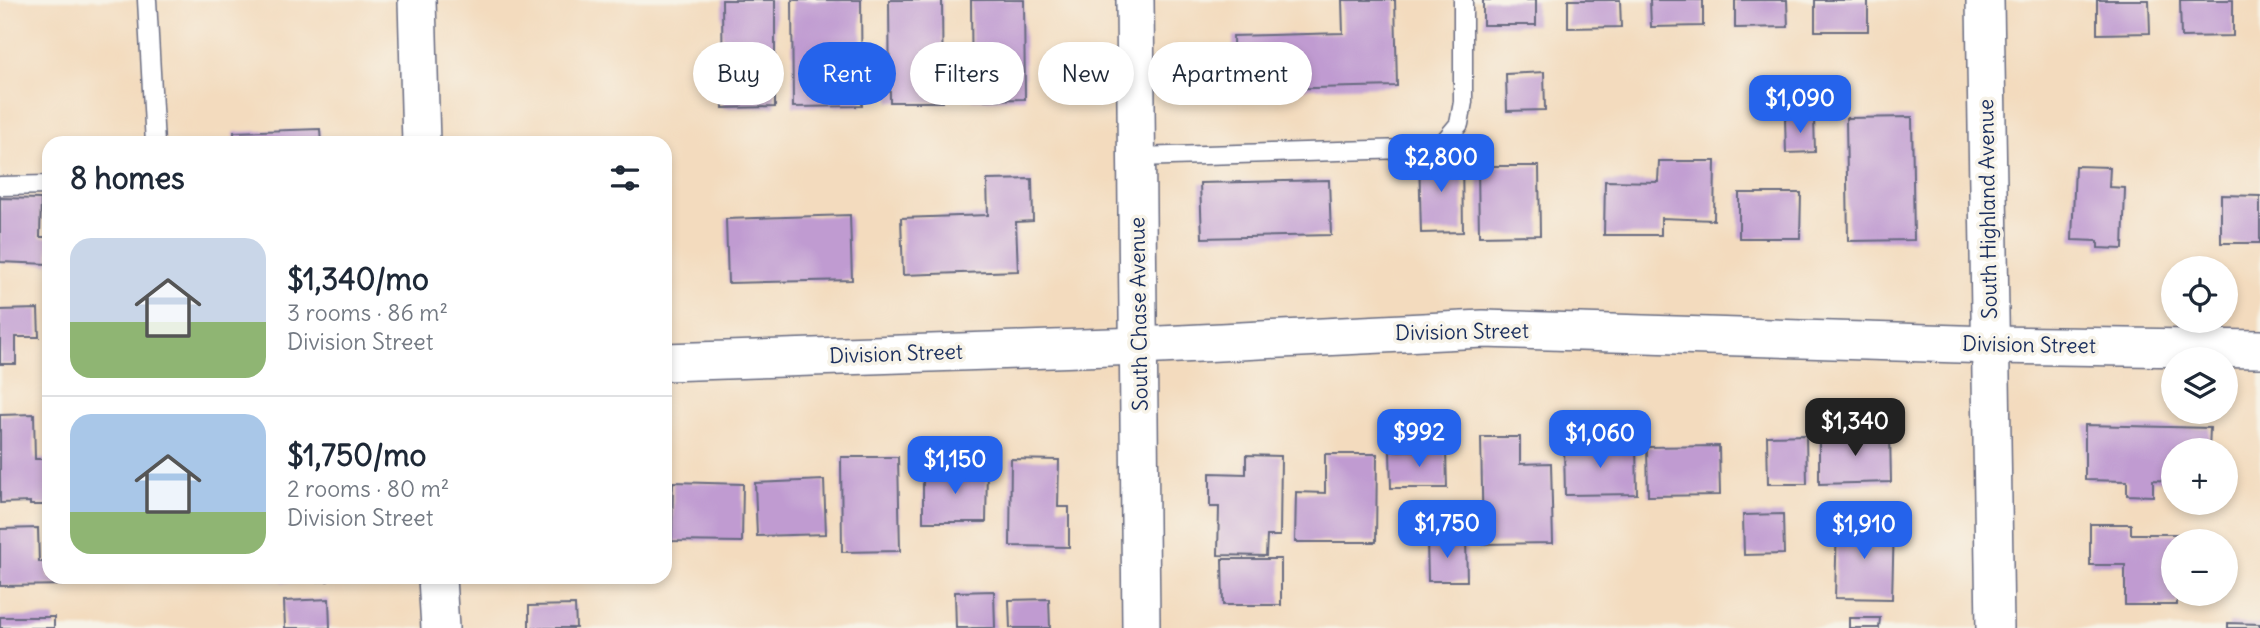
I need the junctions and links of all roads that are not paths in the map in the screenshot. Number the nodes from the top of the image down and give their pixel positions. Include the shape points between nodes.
1 (147, 0) edge
2 (417, 0) edge
3 (1135, 0) edge
4 (1463, 0) edge
5 (1985, 0) edge
6 (155, 136) edge
7 (421, 136) edge
8 (1137, 157) junction
9 (42, 185) edge
10 (0, 186) edge
11 (1991, 345) junction
12 (1140, 346) junction
13 (2260, 349) edge
14 (672, 362) edge
15 (437, 584) edge
16 (440, 628) edge
17 (1141, 628) edge
18 (1994, 628) edge

1 - 6 lane
2 - 7 street
3 - 8 street, South Chase Avenue
4 - 8 lane via 1463,102 1459,124 1443,142 1407,149
5 - 11 street, South Highland Avenue
8 - 12 street, South Chase Avenue
9 - 10 lane
11 - 12 street, Division Street via 1483,329
11 - 13 street, Division Street
11 - 18 street, South Highland Avenue
12 - 14 street, Division Street
12 - 17 street, South Chase Avenue
15 - 16 street

